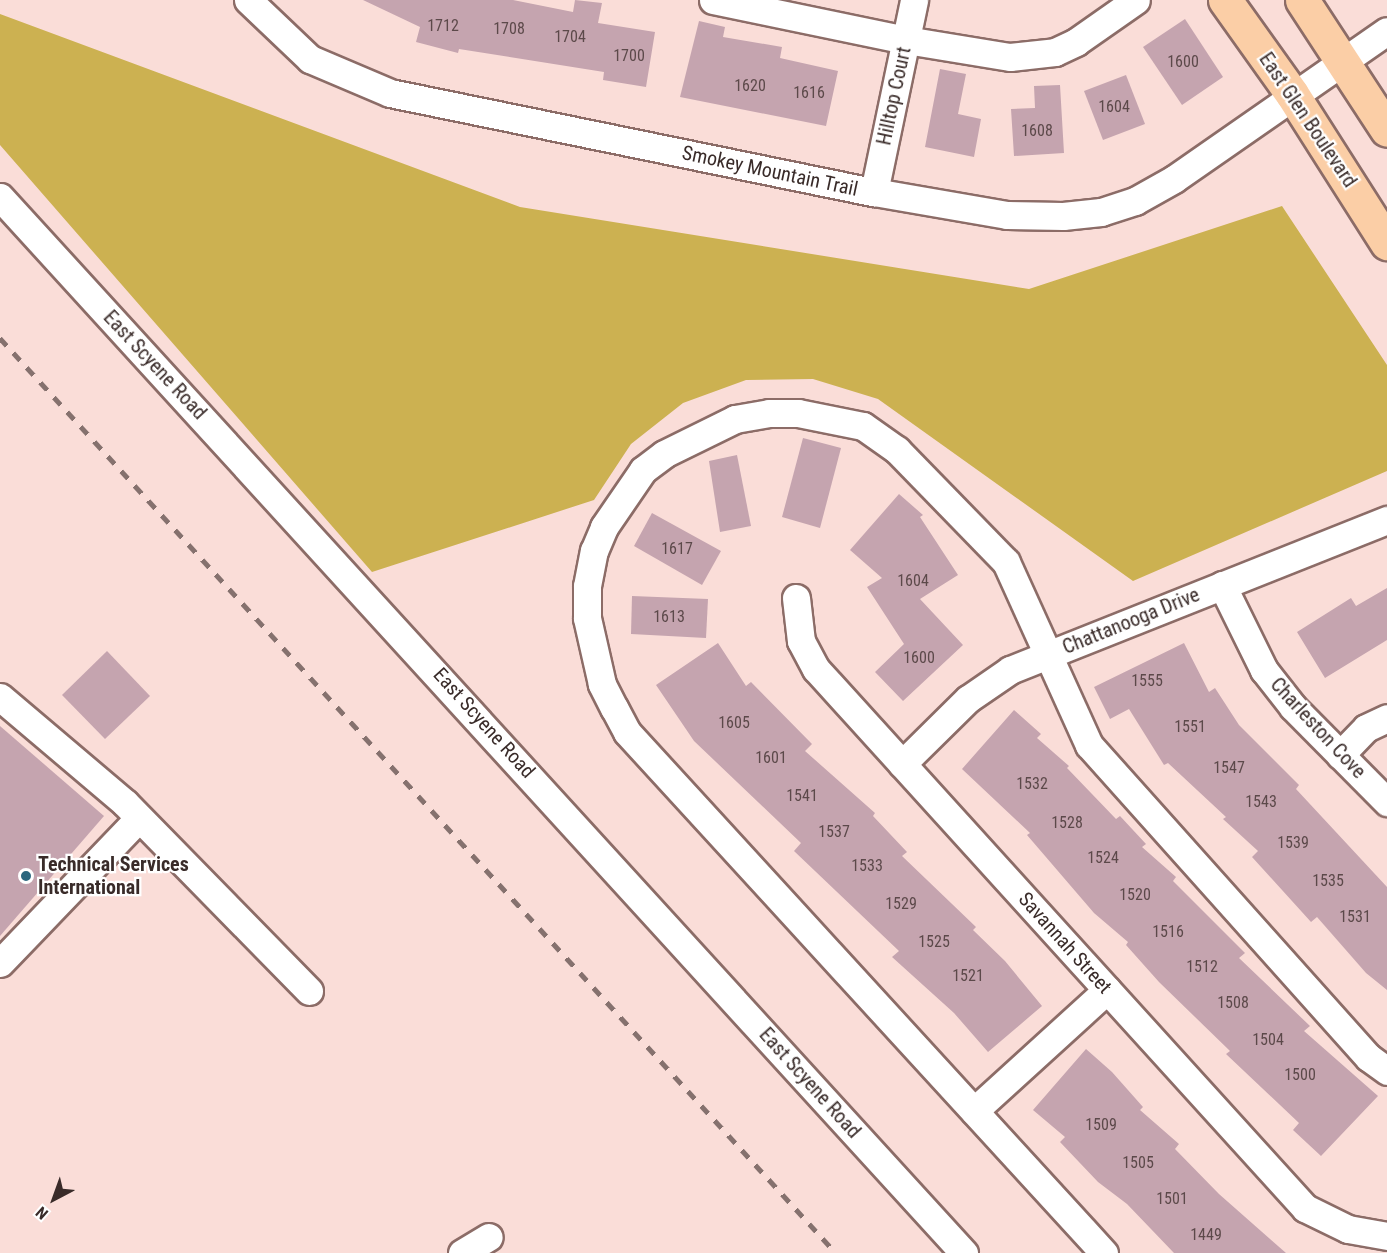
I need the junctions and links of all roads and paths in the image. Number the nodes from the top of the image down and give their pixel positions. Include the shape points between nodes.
1 (248, 0) edge
2 (713, 0) edge
3 (914, 0) edge
4 (1136, 0) edge
5 (1225, 0) edge
6 (1302, 0) edge
7 (1387, 31) edge
8 (906, 40) junction
9 (1343, 61) junction
10 (1292, 94) junction
11 (1387, 130) edge
12 (874, 192) junction
13 (0, 197) edge
14 (1387, 243) edge
15 (1387, 520) edge
16 (1222, 585) junction
17 (796, 598) dead end
18 (1048, 654) junction
19 (0, 697) edge
20 (1387, 718) edge
21 (1340, 755) junction
22 (902, 764) junction
23 (1387, 802) edge
24 (139, 818) junction
25 (0, 963) edge
26 (1107, 990) junction
27 (309, 991) dead end
28 (1387, 1071) edge
29 (974, 1111) junction
30 (1387, 1236) edge
31 (489, 1237) dead end
32 (462, 1253) edge
33 (964, 1253) edge
34 (1104, 1253) edge

1 - 12 street, Smokey Mountain Trail via 310,60 390,93
2 - 8 street
3 - 8 street, Hilltop Court
4 - 8 street via 1076,42 1046,53 1010,57
5 - 10 main road, East Glen Boulevard
6 - 9 main road
7 - 9 street, Smokey Mountain Trail
8 - 12 street, Hilltop Court
9 - 10 street, Smokey Mountain Trail
9 - 11 main road
10 - 12 street, Smokey Mountain Trail via 1174,179 1135,201 1101,212 1007,215
10 - 14 main road, East Glen Boulevard
13 - 33 street, East Scyene Road
15 - 16 street, Chattanooga Drive
16 - 18 street, Chattanooga Drive
16 - 21 street, Charleston Cove via 1264,670
17 - 22 street, Savannah Street via 801,641 816,669
18 - 22 street, Chattanooga Drive via 1010,670 968,699
18 - 28 street via 1089,746 1368,1057
18 - 29 street via 1006,562 987,539 897,450 863,426 827,417 779,413 735,419 664,454 643,470 604,527 594,551 587,597 593,651 602,684 627,732
19 - 24 street
20 - 21 street via 1366,728
21 - 23 street, Charleston Cove
22 - 26 street, Savannah Street
24 - 25 street
24 - 27 street
26 - 29 street
26 - 30 street, Savannah Street via 1305,1208 1348,1229
29 - 34 street
31 - 32 street

